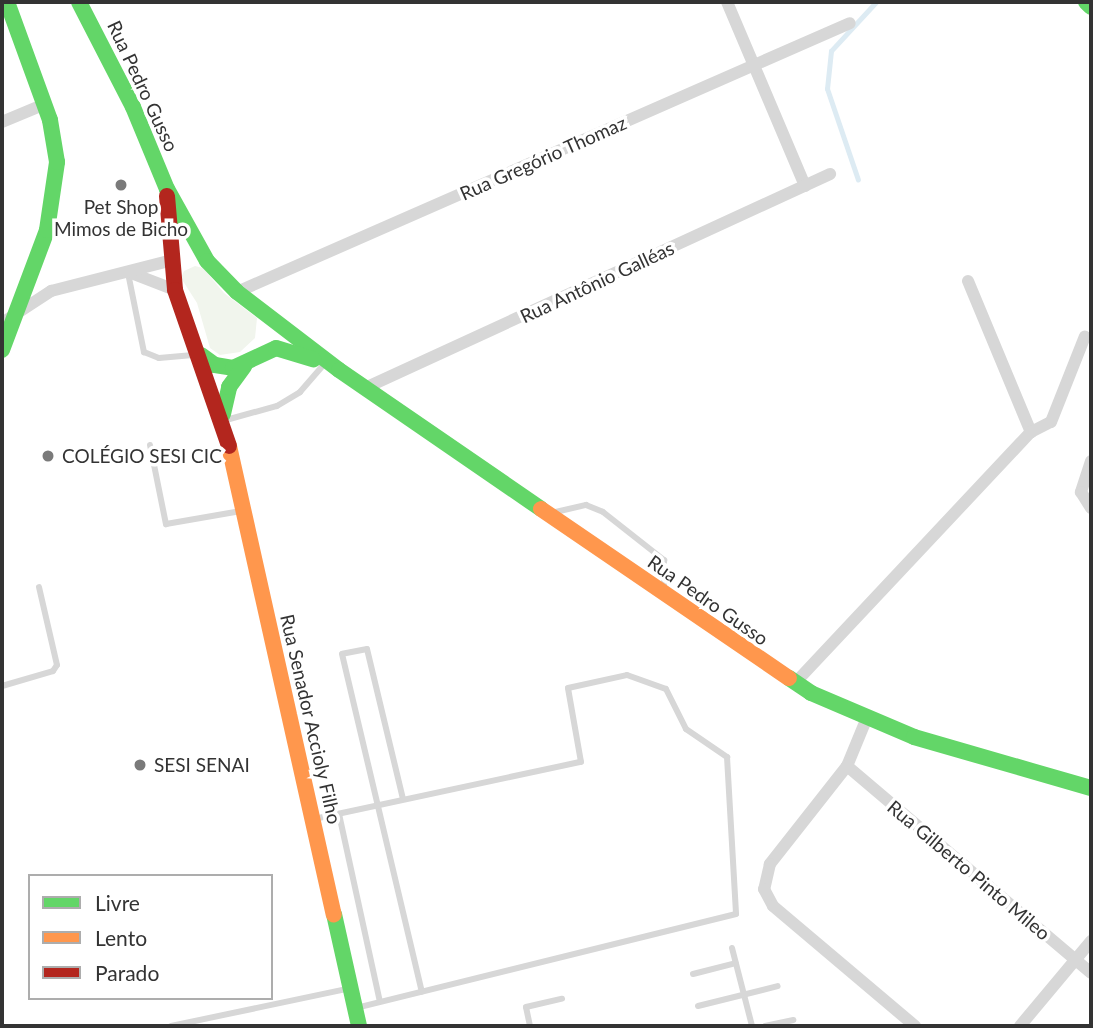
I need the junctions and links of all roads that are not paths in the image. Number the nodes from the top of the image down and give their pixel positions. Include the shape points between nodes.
1 (7, 2) edge
2 (79, 2) edge
3 (727, 2) edge
4 (1086, 2) edge
5 (1091, 6) edge
6 (850, 23) dead end
7 (754, 65) junction
8 (45, 104) junction
9 (2, 122) edge
10 (830, 174) dead end
11 (805, 186) junction
12 (167, 189) junction
13 (201, 252) junction
14 (173, 260) junction
15 (128, 273) junction
16 (968, 281) dead end
17 (175, 290) junction
18 (237, 292) junction
19 (273, 320) junction
20 (8, 321) edge
21 (1085, 336) dead end
22 (2, 350) edge
23 (263, 354) junction
24 (201, 355) junction
25 (244, 366) junction
26 (331, 367) junction
27 (365, 388) junction
28 (223, 421) junction
29 (1031, 432) junction
30 (150, 445) dead end
31 (1091, 461) edge
32 (1091, 508) edge
33 (243, 511) junction
34 (547, 514) junction
35 (39, 587) dead end
36 (663, 594) junction
37 (794, 683) junction
38 (2, 686) edge
39 (866, 720) junction
40 (847, 766) junction
41 (1091, 788) edge
42 (403, 799) junction
43 (380, 804) junction
44 (339, 814) junction
45 (312, 819) junction
46 (1091, 941) edge
47 (732, 948) dead end
48 (1076, 960) junction
49 (736, 963) junction
50 (1091, 973) edge
51 (693, 974) dead end
52 (778, 986) dead end
53 (351, 989) junction
54 (422, 992) junction
55 (743, 995) junction
56 (562, 999) dead end
57 (380, 1002) junction
58 (698, 1006) dead end
59 (355, 1009) junction
60 (793, 1020) dead end
61 (171, 1026) edge
62 (359, 1026) edge
63 (530, 1026) edge
64 (751, 1026) edge
65 (765, 1026) edge
66 (915, 1026) edge
67 (1020, 1026) edge

1 - 8 main road
2 - 12 main road, Rua Pedro Gusso via 133,107
3 - 7 street
4 - 5 main road
6 - 7 street, Rua Gregório Thomaz
7 - 11 street
7 - 18 street, Rua Gregório Thomaz
8 - 9 street
8 - 20 main road via 57,162 53,208
10 - 11 street, Rua Antônio Galléas
11 - 27 street, Rua Antônio Galléas
12 - 13 main road, Rua Pedro Gusso
12 - 14 main road, Rua Pedro Gusso
13 - 14 main road via 186,250
13 - 18 main road, Rua Pedro Gusso
14 - 15 street
14 - 17 main road, Rua Pedro Gusso
15 - 17 street via 152,277
15 - 20 street via 51,292
15 - 24 lane via 144,352 159,358
16 - 29 street
17 - 24 main road, Rua Pedro Gusso
18 - 19 main road, Rua Pedro Gusso
19 - 23 main road via 273,337
19 - 26 main road, Rua Pedro Gusso
20 - 22 main road
21 - 29 street via 1051,422
23 - 25 main road, Rua Pedro Gusso
23 - 26 main road, Rua Pedro Gusso via 283,347
24 - 25 main road via 224,368
24 - 28 main road, Rua Senador Accioly Filho
25 - 28 main road, Rua Senador Accioly Filho via 229,387
26 - 27 main road, Rua Pedro Gusso
26 - 28 lane via 277,406
27 - 34 main road, Rua Pedro Gusso
28 - 33 main road, Rua Senador Accioly Filho
29 - 37 street
30 - 33 lane via 166,524
31 - 32 street via 1082,497
33 - 45 main road, Rua Senador Accioly Filho
34 - 36 main road, Rua Pedro Gusso
34 - 36 lane via 586,505 603,512 664,560
35 - 38 lane via 57,665 53,671
36 - 37 main road, Rua Pedro Gusso
37 - 39 main road, Rua Pedro Gusso
39 - 40 street
39 - 41 main road, Rua Pedro Gusso
40 - 48 street, Rua Gilberto Pinto Mileo
40 - 66 street via 770,864 764,890 773,906
42 - 43 lane
42 - 43 lane via 367,649 342,654
42 - 54 lane via 580,762 568,688 627,675 666,690 686,729 727,758 736,914
43 - 44 lane
43 - 54 lane
44 - 45 lane
44 - 57 lane
45 - 53 main road, Rua Senador Accioly Filho
46 - 48 street
47 - 49 lane
48 - 50 street, Rua Gilberto Pinto Mileo
48 - 67 street
49 - 51 lane
49 - 55 lane
52 - 55 lane
53 - 59 main road, Rua Senador Accioly Filho
53 - 61 lane
54 - 57 lane
55 - 58 lane
55 - 64 lane
56 - 63 lane via 526,1007
57 - 59 lane
59 - 62 main road, Rua Senador Accioly Filho
60 - 65 lane

